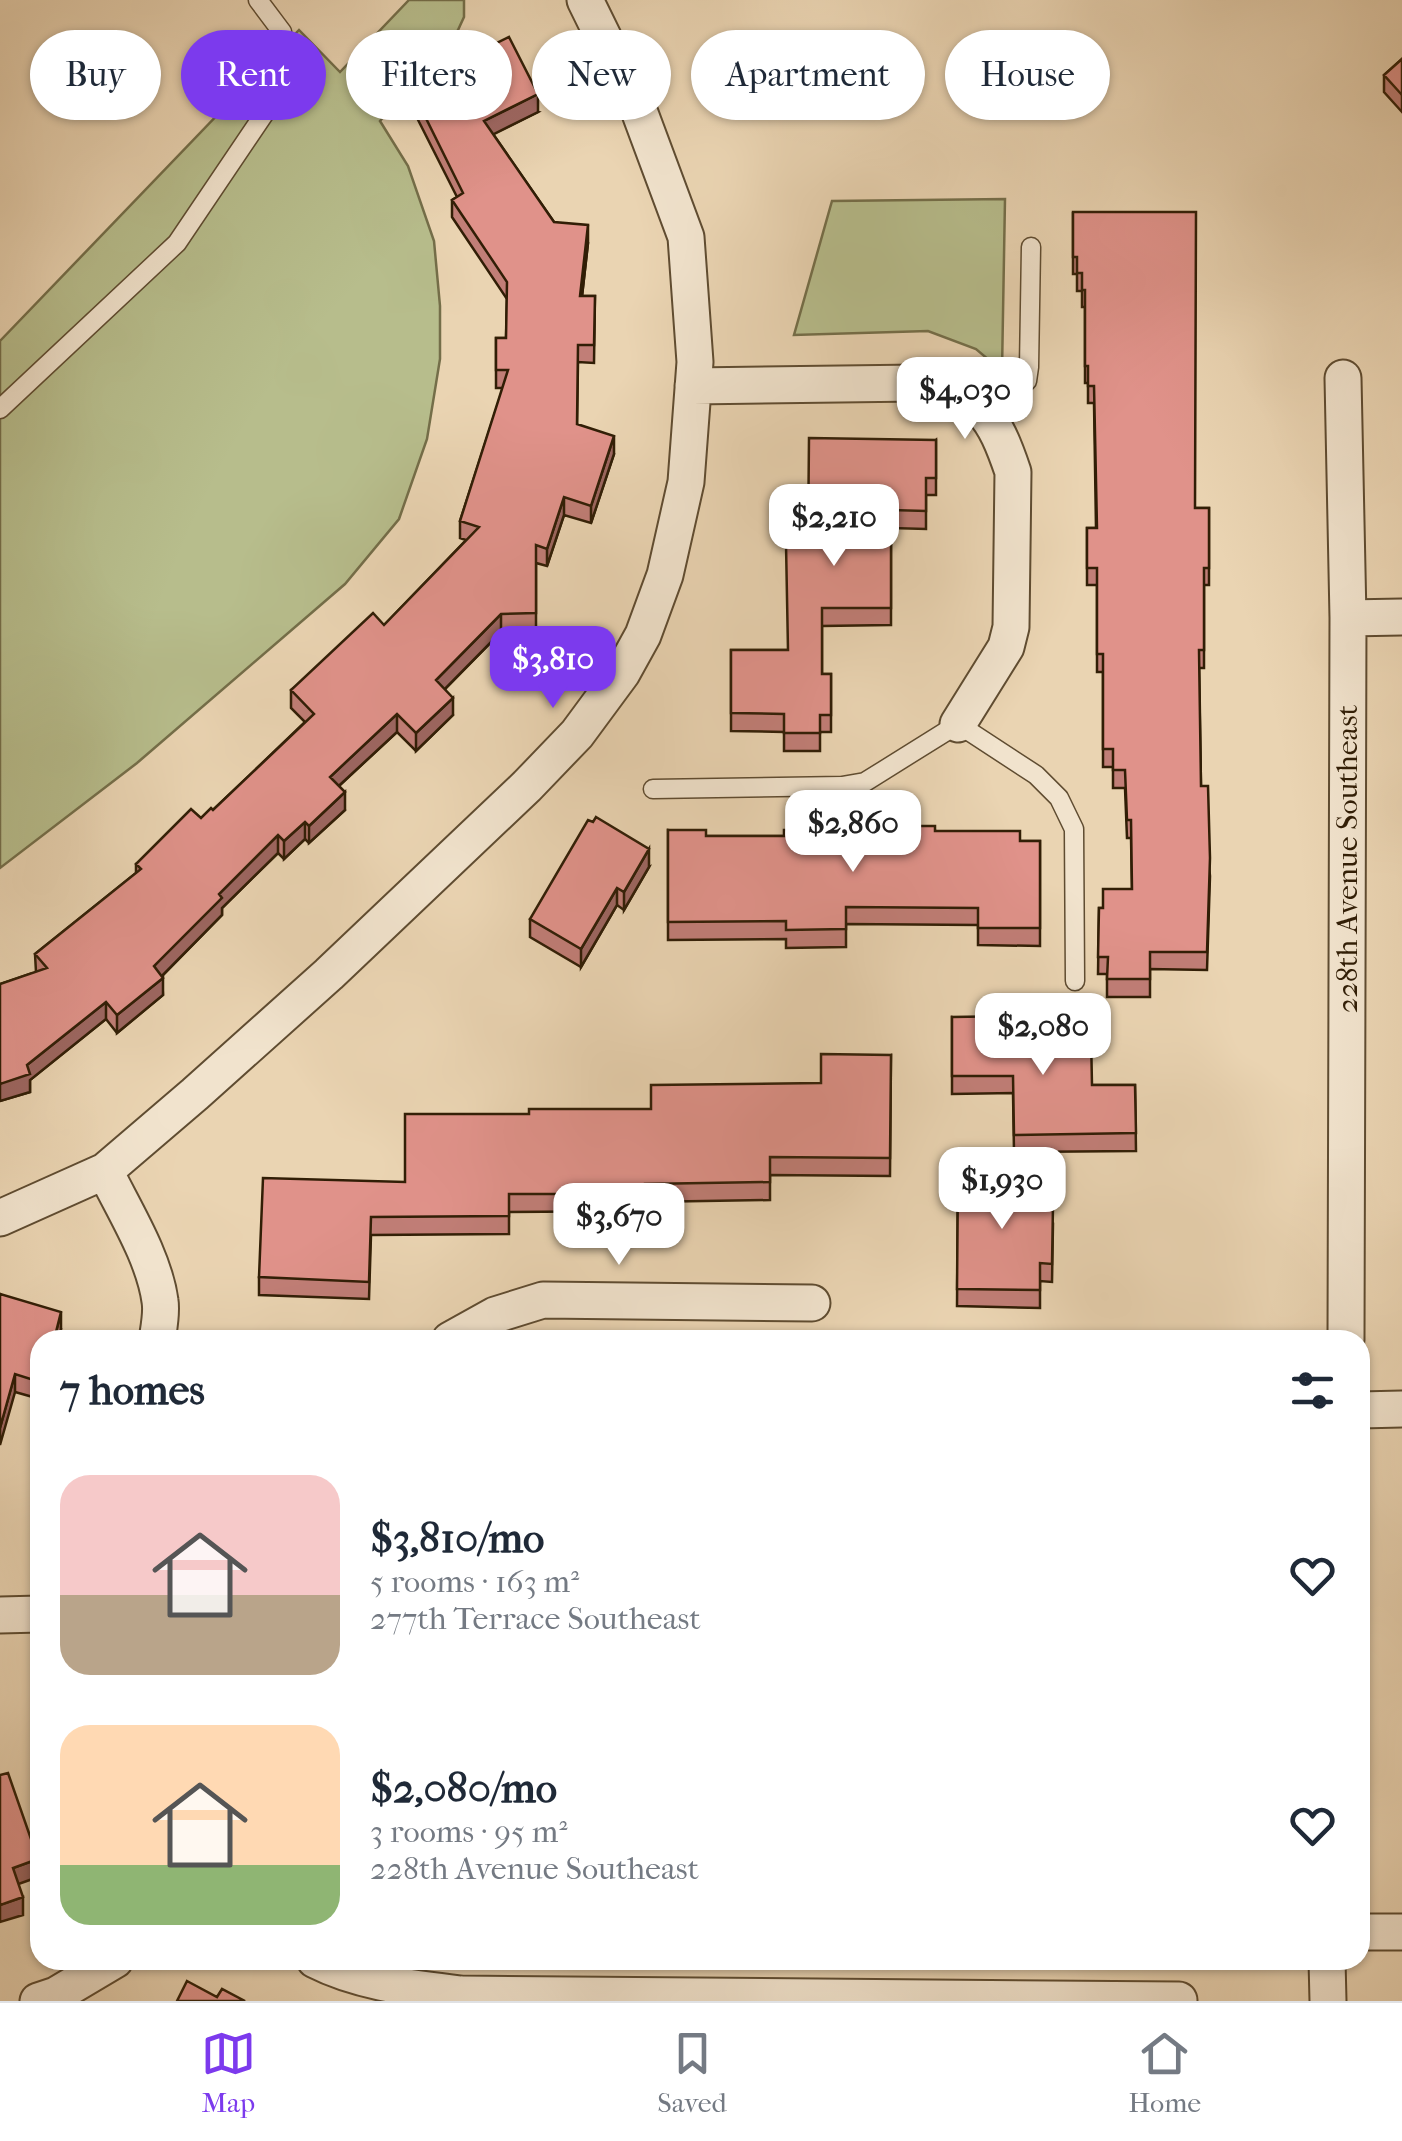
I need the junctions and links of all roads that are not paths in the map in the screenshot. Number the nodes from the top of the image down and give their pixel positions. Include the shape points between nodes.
1 (258, 0) edge
2 (584, 0) edge
3 (1031, 247) dead end
4 (1343, 378) dead end
5 (693, 386) junction
6 (0, 409) edge
7 (988, 414) junction
8 (1348, 618) junction
9 (1402, 618) edge
10 (958, 724) junction
11 (652, 789) dead end
12 (1074, 981) dead end
13 (105, 1170) junction
14 (0, 1218) edge
15 (812, 1304) dead end
16 (158, 1330) edge
17 (469, 1330) edge
18 (1346, 1330) edge
19 (1402, 1409) edge
20 (1370, 1410) edge
21 (30, 1614) edge
22 (0, 1615) edge
23 (1370, 1932) edge
24 (1402, 1932) edge
25 (100, 1970) edge
26 (335, 1970) edge
27 (1327, 1970) edge
28 (1179, 2000) edge
29 (38, 2001) edge
30 (1328, 2001) edge

1 - 6 lane via 282,32 281,90 176,244
2 - 5 street via 638,108 686,237
3 - 7 lane via 1027,381
4 - 8 street, 228th Avenue Southeast
5 - 7 street via 918,383 967,397
5 - 13 street via 686,482 665,576 622,673 576,734 513,799 329,974
7 - 10 street via 1013,472 1011,627 1006,647
8 - 9 street
8 - 18 street, 228th Avenue Southeast
10 - 11 lane via 865,782
10 - 12 lane via 1036,774 1059,798 1074,830
13 - 14 street
13 - 16 street via 157,1286
15 - 17 street via 543,1300
19 - 20 street
21 - 22 street
23 - 24 street
25 - 29 street
26 - 28 street via 461,1994
27 - 30 street

